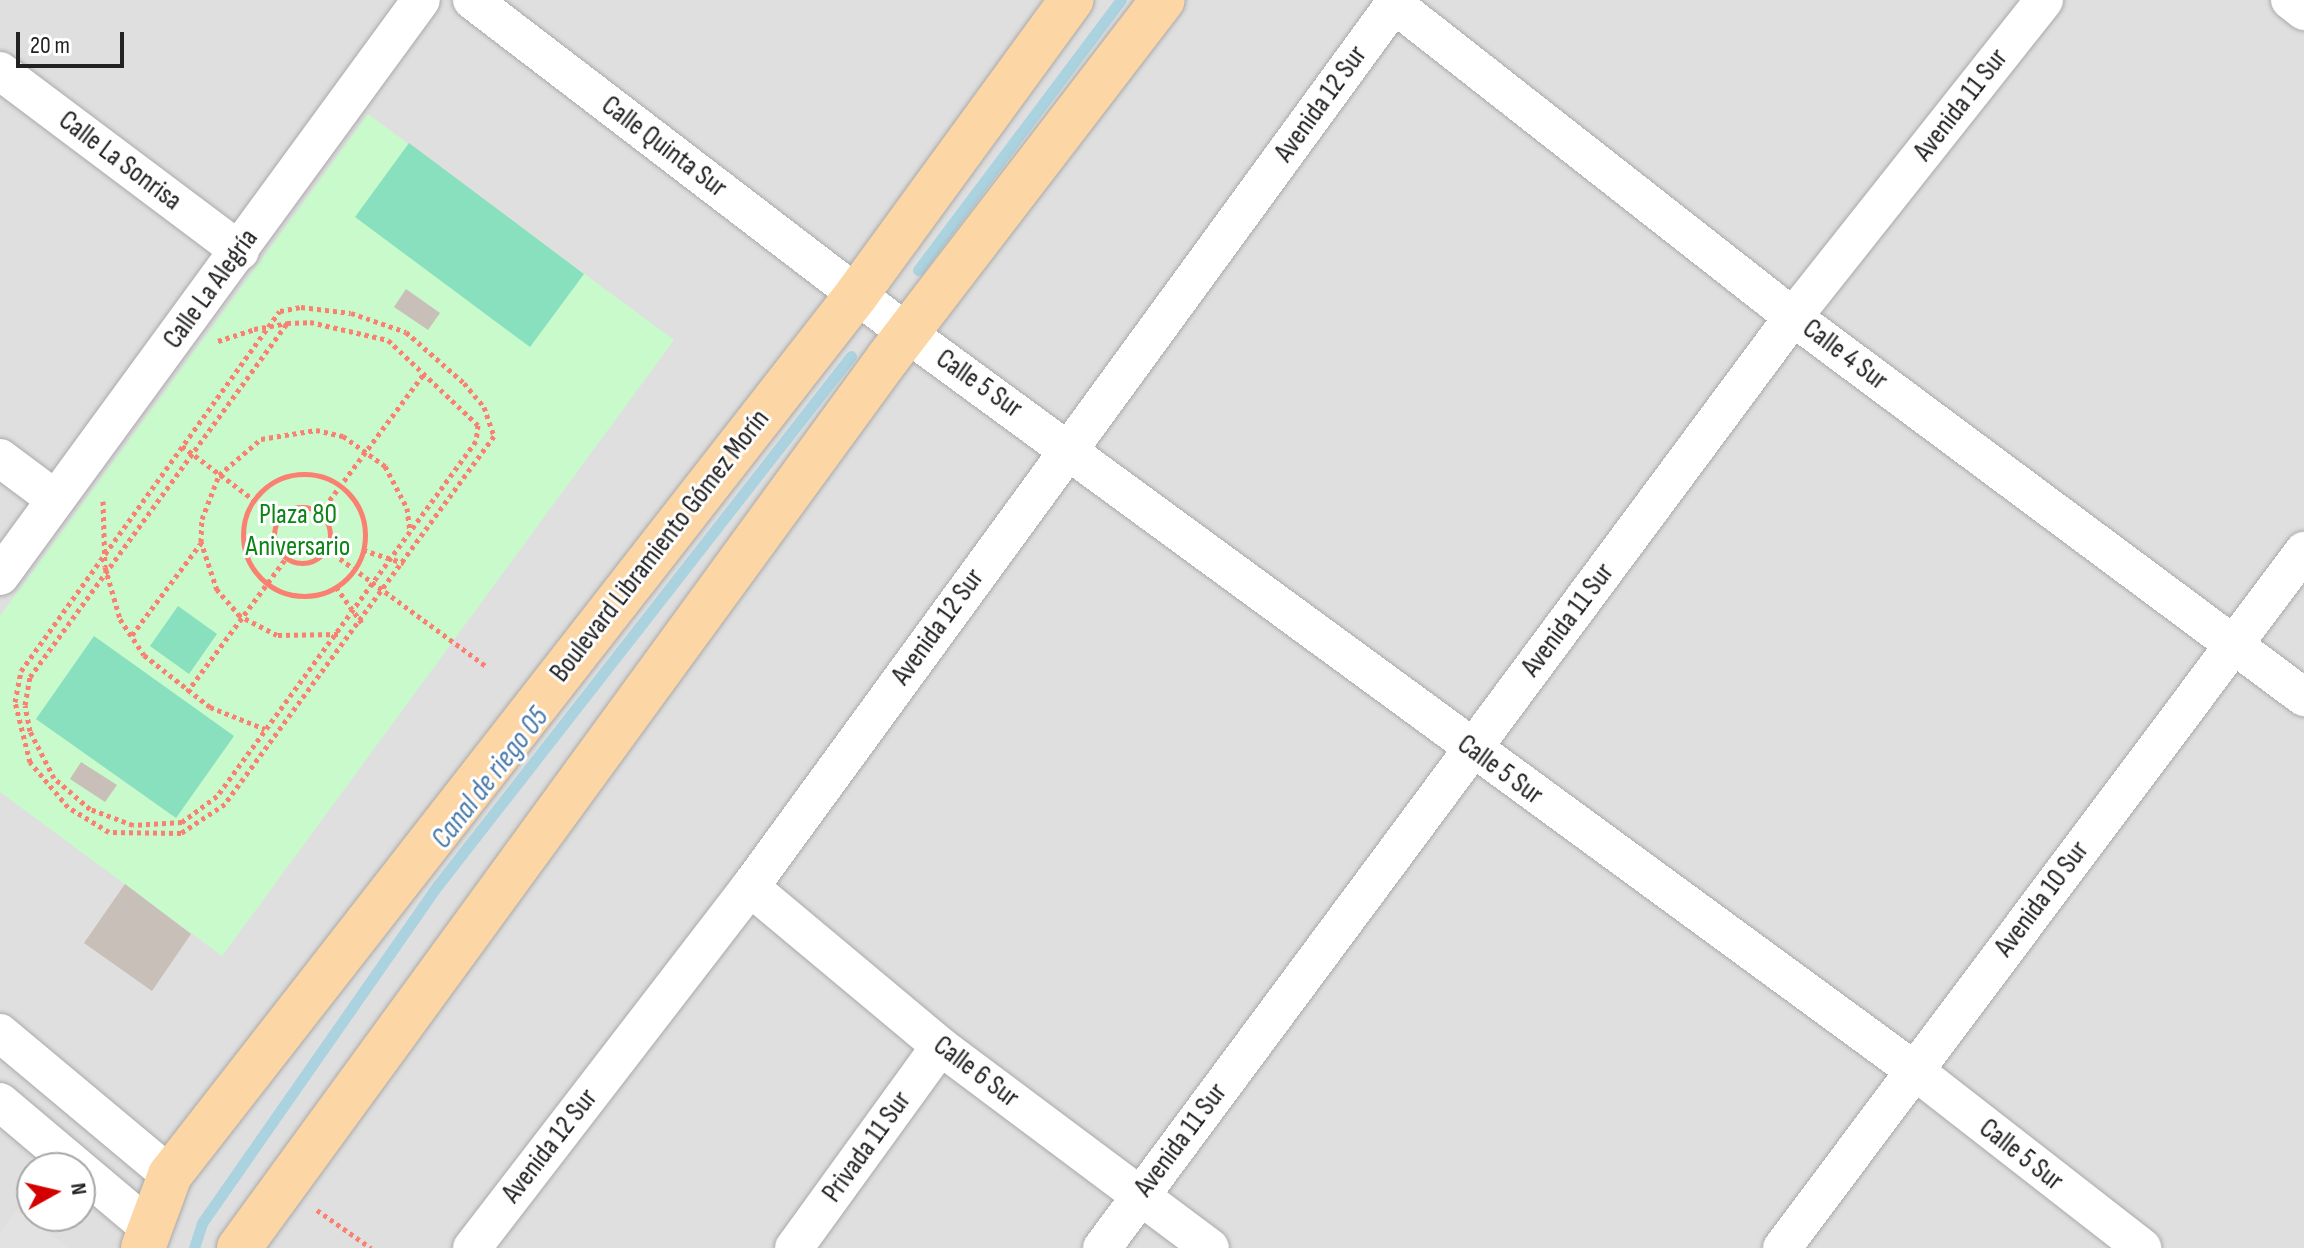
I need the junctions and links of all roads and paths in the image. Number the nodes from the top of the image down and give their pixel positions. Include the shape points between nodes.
1 (421, 0) edge
2 (472, 0) edge
3 (1071, 0) edge
4 (1163, 0) edge
5 (2044, 0) edge
6 (2290, 0) edge
7 (1396, 2) edge
8 (2304, 11) edge
9 (0, 71) edge
10 (240, 251) junction
11 (857, 294) junction
12 (1793, 317) junction
13 (287, 323) junction
14 (270, 326) junction
15 (907, 333) junction
16 (210, 344) dead end
17 (425, 372) junction
18 (182, 446) junction
19 (1071, 448) junction
20 (367, 450) junction
21 (191, 453) junction
22 (0, 458) edge
23 (219, 475) junction
24 (105, 485) dead end
25 (341, 485) junction
26 (55, 499) junction
27 (254, 500) junction
28 (320, 513) junction
29 (410, 532) junction
30 (201, 542) junction
31 (327, 549) junction
32 (363, 550) junction
33 (104, 551) junction
34 (2304, 551) edge
35 (393, 555) junction
36 (286, 558) junction
37 (404, 563) junction
38 (105, 567) junction
39 (354, 570) junction
40 (0, 576) edge
41 (266, 582) junction
42 (374, 583) junction
43 (336, 587) junction
44 (384, 591) junction
45 (351, 615) junction
46 (240, 616) junction
47 (362, 623) junction
48 (338, 634) junction
49 (132, 635) junction
50 (2235, 643) junction
51 (487, 667) dead end
52 (187, 692) junction
53 (2304, 697) edge
54 (265, 729) junction
55 (1471, 749) junction
56 (750, 887) junction
57 (0, 1033) edge
58 (940, 1046) junction
59 (1915, 1071) junction
60 (0, 1102) edge
61 (170, 1175) junction
62 (280, 1184) junction
63 (1140, 1195) junction
64 (145, 1237) edge
65 (239, 1248) edge
66 (371, 1248) edge
67 (472, 1248) edge
68 (794, 1248) edge
69 (1102, 1248) edge
70 (1210, 1248) edge
71 (1782, 1248) edge
72 (2142, 1248) edge

1 - 10 street, Calle La Alegría
2 - 11 street, Calle Quinta Sur
3 - 11 main road, Boulevard Libramiento Gómez Morín
4 - 15 main road
5 - 12 street, Avenida 11 Sur
6 - 8 street
7 - 12 street, Calle 4 Sur
7 - 19 street, Avenida 12 Sur
9 - 10 street, Calle La Sonrisa
10 - 26 street, Calle La Alegría
11 - 15 street, Calle 5 Sur
11 - 61 main road, Boulevard Libramiento Gómez Morín
12 - 50 street, Calle 4 Sur
12 - 55 street, Avenida 11 Sur
13 - 14 path
13 - 17 path via 338,326 388,340
13 - 21 path
14 - 16 path
14 - 18 path
14 - 37 path via 280,311 301,307 376,320 434,353 484,407 494,436
15 - 19 street, Calle 5 Sur
15 - 62 main road
17 - 20 path
17 - 29 path via 478,425 476,441
18 - 21 path
18 - 33 path
19 - 55 street, Calle 5 Sur
19 - 56 street, Avenida 12 Sur
20 - 23 path via 316,430 288,431 261,439
20 - 25 path
20 - 29 path via 398,486
21 - 23 path
21 - 38 path
22 - 26 street
23 - 27 path
23 - 30 path via 205,507
24 - 33 path
25 - 27 path via 304,473 285,476
25 - 28 path
25 - 32 path via 362,515
26 - 40 street, Calle La Alegría
27 - 41 path via 243,534 254,569
28 - 31 path via 330,530
28 - 36 path via 303,506 279,517 273,535
29 - 35 path
30 - 46 path via 217,590
30 - 49 path
31 - 36 path via 312,561
31 - 39 path
32 - 35 path
32 - 39 path
33 - 38 path
33 - 47 path via 21,671 15,702 19,735 45,786 109,832 158,837 204,823
34 - 50 street, Avenida 10 Sur
35 - 37 path
35 - 42 path
36 - 41 path
37 - 44 path
38 - 49 path
38 - 54 path via 30,677 25,705 39,754 65,788 109,818 146,826 182,822 217,796
39 - 42 path
39 - 43 path
41 - 43 path via 300,596
41 - 46 path
42 - 44 path
42 - 45 path
43 - 45 path
44 - 47 path
44 - 51 path
45 - 47 path
45 - 48 path
46 - 48 path via 297,639
46 - 52 path
48 - 54 path
49 - 52 path via 144,655
50 - 53 street, Calle 4 Sur
50 - 59 street, Avenida 10 Sur
52 - 54 path via 245,725
55 - 59 street, Calle 5 Sur
55 - 63 street, Avenida 11 Sur
56 - 58 street, Calle 6 Sur
56 - 67 street, Avenida 12 Sur
57 - 61 street via 102,1112
58 - 63 street, Calle 6 Sur
58 - 68 street, Privada 11 Sur
59 - 71 street, Avenida 10 Sur
59 - 72 street, Calle 5 Sur
60 - 64 street
61 - 64 main road, Boulevard Libramiento Gómez Morín
62 - 65 main road
62 - 66 path
63 - 69 street, Avenida 11 Sur
63 - 70 street, Calle 6 Sur

